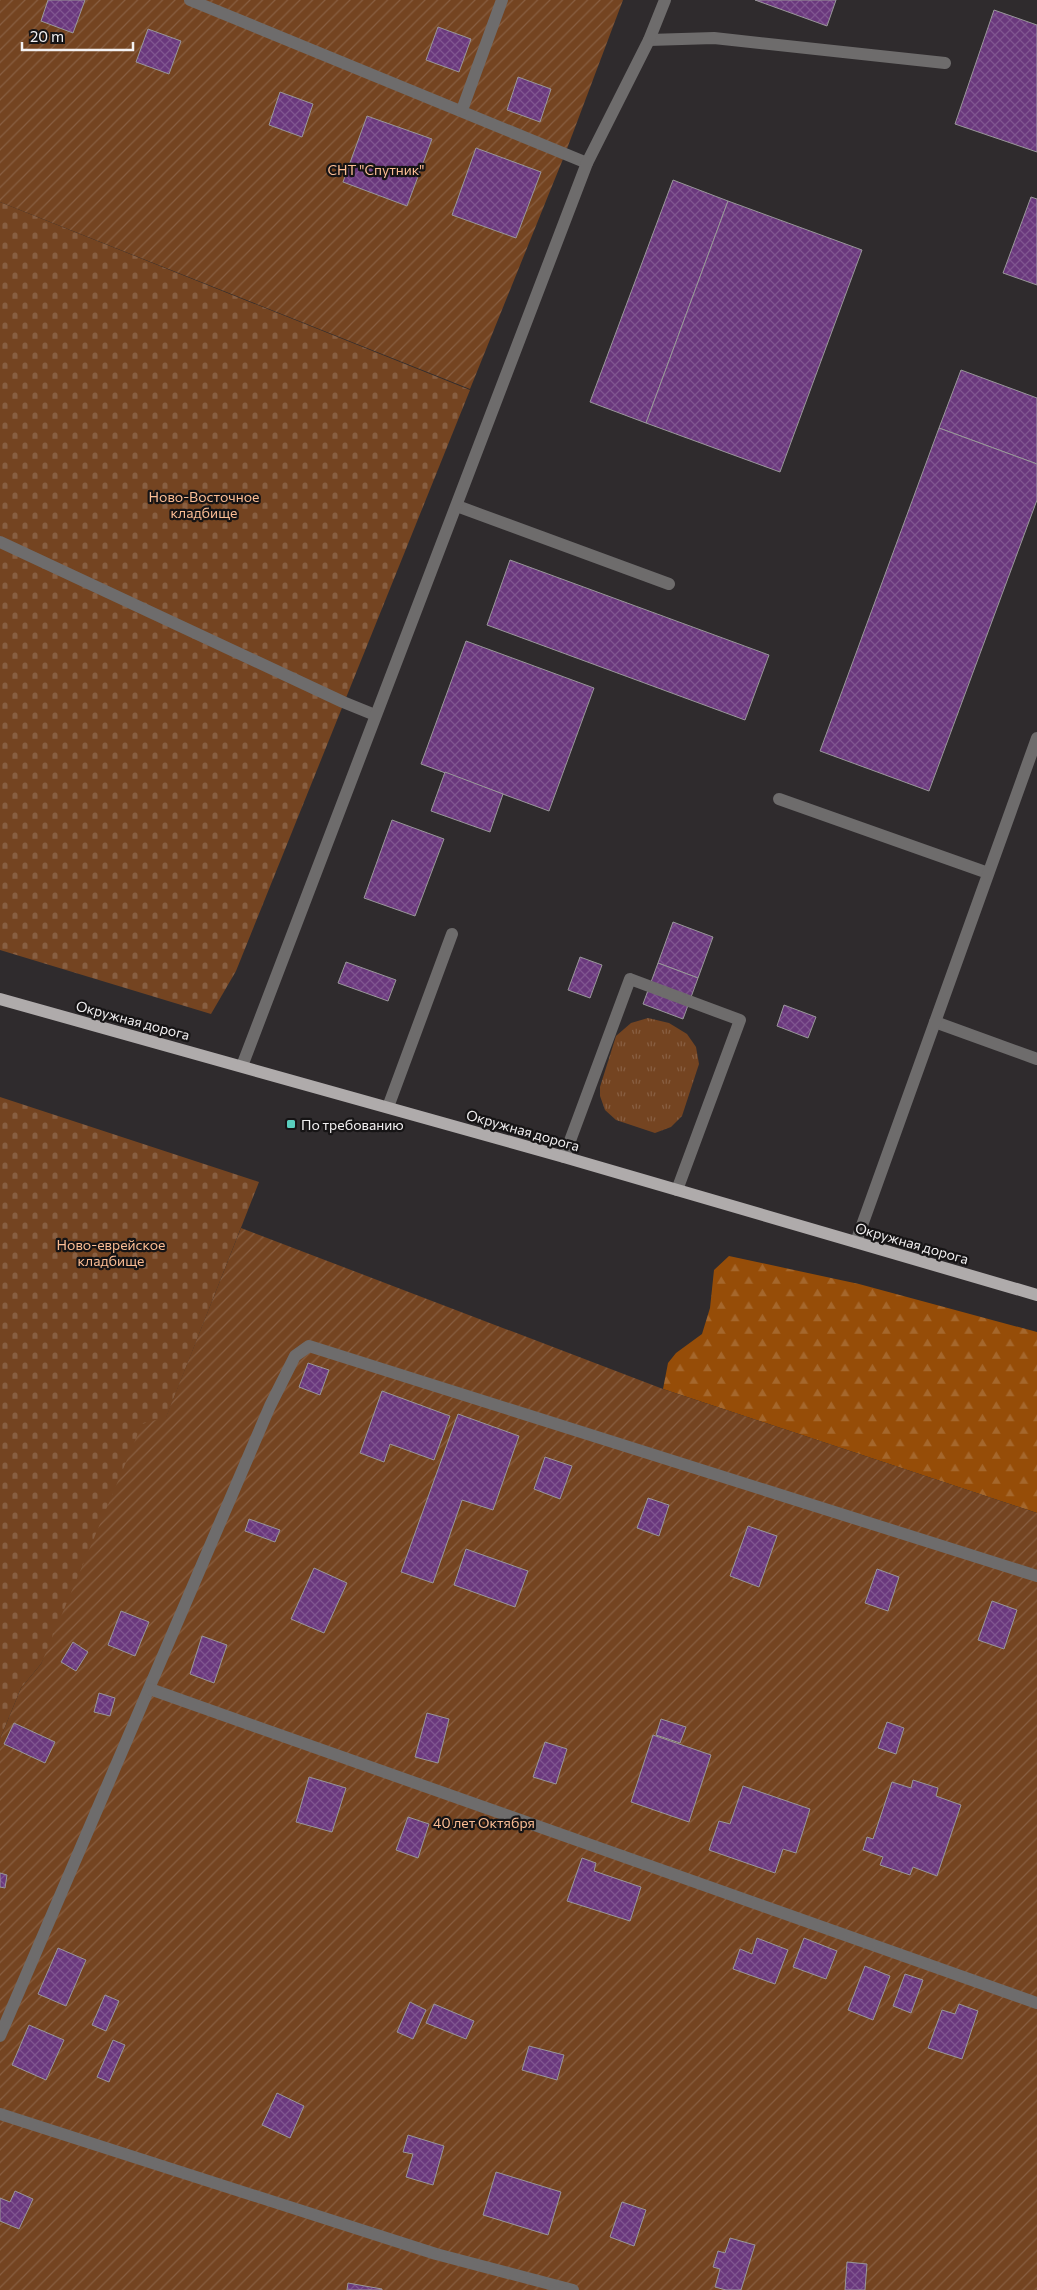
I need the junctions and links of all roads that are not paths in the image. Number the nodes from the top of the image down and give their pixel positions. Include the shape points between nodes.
1 (190, 0) edge
2 (502, 0) edge
3 (664, 0) edge
4 (649, 40) junction
5 (945, 63) dead end
6 (462, 110) junction
7 (587, 163) junction
8 (457, 506) junction
9 (0, 542) edge
10 (669, 584) dead end
11 (375, 715) junction
12 (1037, 738) edge
13 (780, 799) dead end
14 (988, 873) junction
15 (452, 934) dead end
16 (0, 999) edge
17 (935, 1022) junction
18 (1037, 1059) edge
19 (242, 1066) junction
20 (388, 1107) junction
21 (564, 1157) junction
22 (677, 1190) junction
23 (856, 1242) junction
24 (1037, 1295) edge
25 (1037, 1576) edge
26 (150, 1689) junction
27 (1037, 2003) edge
28 (0, 2036) edge
29 (0, 2114) edge
30 (573, 2290) edge

1 - 6 street
2 - 6 street
3 - 4 street
4 - 5 street via 714,38
4 - 7 street
6 - 7 street
7 - 8 street
8 - 10 street
8 - 11 street
9 - 11 street
11 - 19 street
12 - 14 street
13 - 14 street
14 - 17 street
15 - 20 street
16 - 19 main road, Окружная дорога
17 - 18 street
17 - 23 street
19 - 20 main road, Окружная дорога
20 - 21 main road, Окружная дорога
21 - 22 main road, Окружная дорога
21 - 22 street via 630,979 740,1020
22 - 23 main road, Окружная дорога
23 - 24 main road, Окружная дорога
25 - 26 street via 309,1346 295,1356 270,1406
26 - 27 street
26 - 28 street
29 - 30 street via 436,2254

